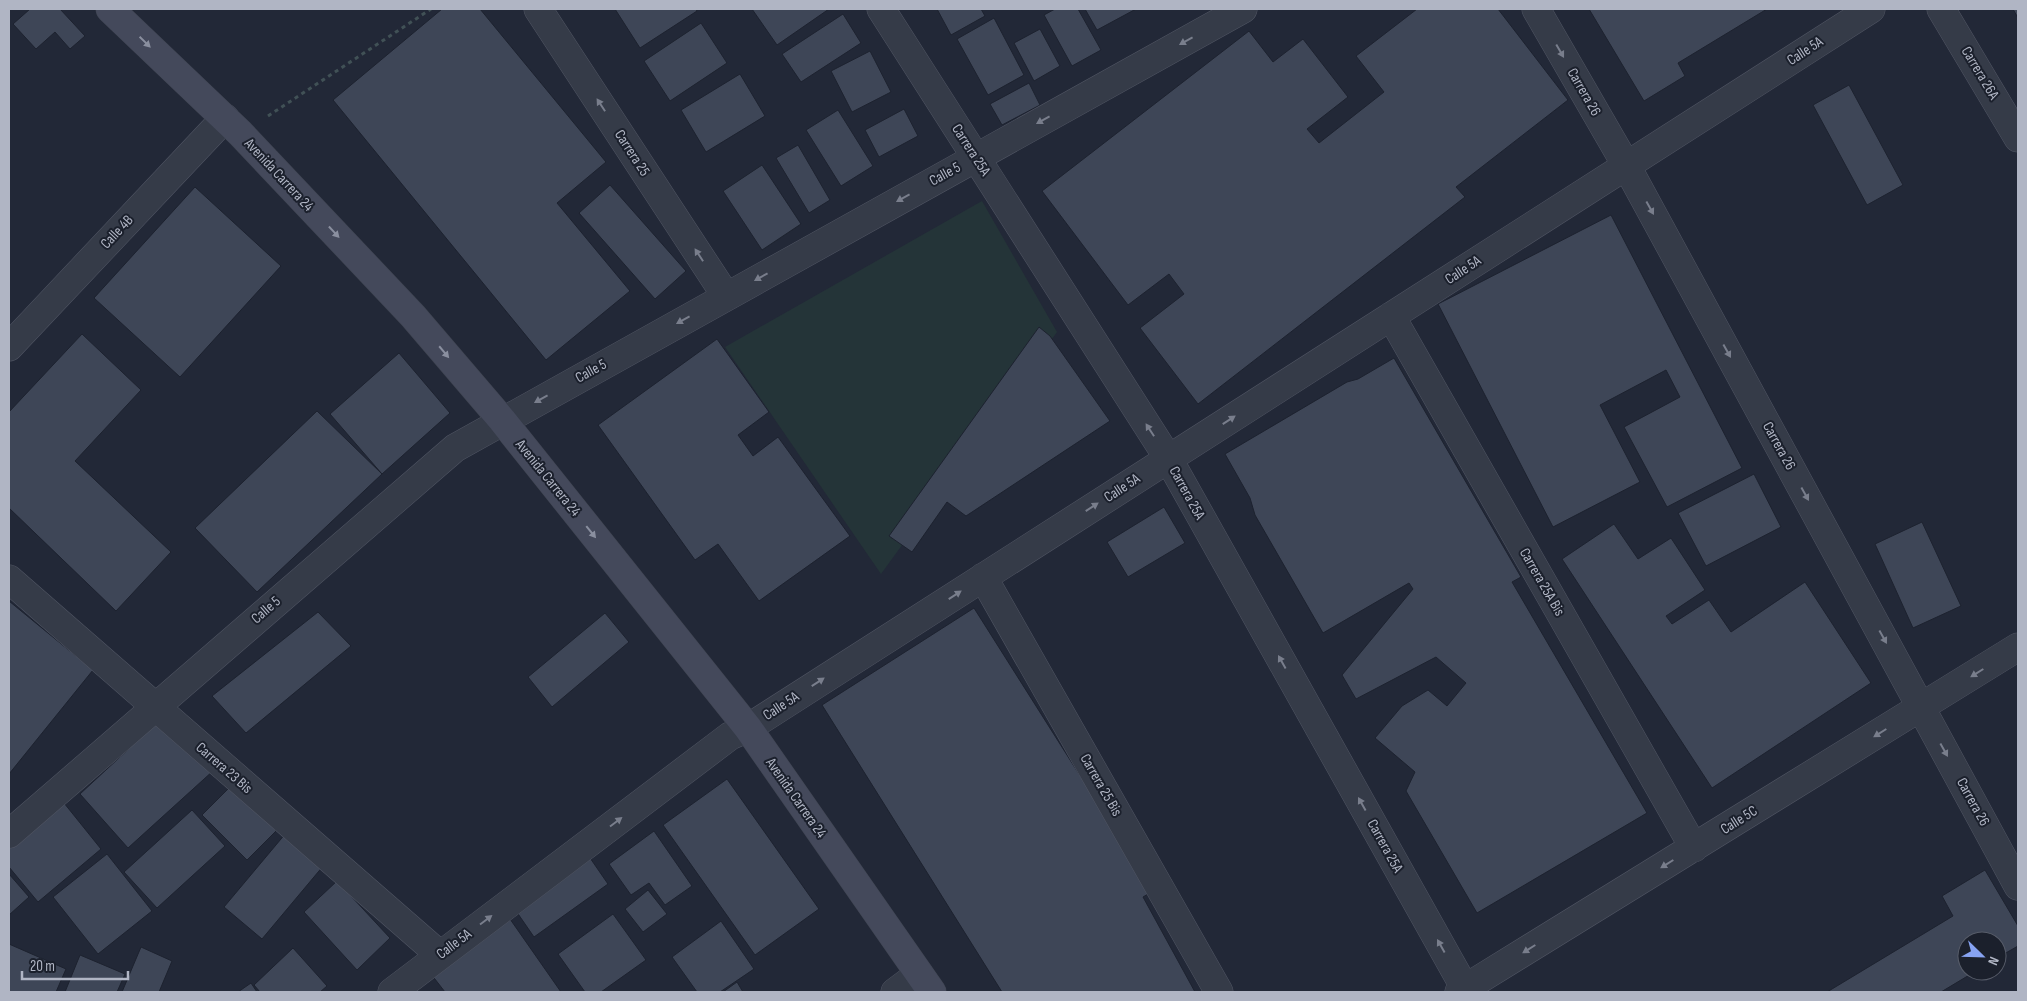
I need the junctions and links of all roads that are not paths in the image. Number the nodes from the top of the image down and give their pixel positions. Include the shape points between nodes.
1 (110, 9) edge
2 (538, 9) edge
3 (881, 9) edge
4 (1244, 9) edge
5 (1536, 9) edge
6 (1871, 9) edge
7 (1941, 9) edge
8 (1209, 17) edge
9 (232, 126) junction
10 (2018, 138) edge
11 (976, 157) junction
12 (1626, 166) junction
13 (726, 296) junction
14 (1391, 316) junction
15 (9, 347) edge
16 (502, 420) junction
17 (1168, 458) junction
18 (983, 577) junction
19 (9, 579) edge
20 (2018, 647) edge
21 (154, 707) junction
22 (1921, 707) junction
23 (748, 728) junction
24 (9, 834) edge
25 (1694, 848) junction
26 (2018, 886) edge
27 (440, 955) junction
28 (926, 983) edge
29 (1463, 991) edge
30 (392, 992) edge
31 (895, 992) edge
32 (1219, 992) edge

1 -> 9 main road, Avenida Carrera 24
13 -> 2 street, Carrera 25
3 - 11 street, Carrera 25A
4 - 8 street, Calle 5
5 -> 12 street, Carrera 26
6 - 12 street, Calle 5A
7 - 10 street, Carrera 26A
8 -> 11 street, Calle 5
9 - 15 street, Calle 4B
9 -> 16 main road, Avenida Carrera 24 via 413,316
11 -> 13 street, Calle 5
17 -> 11 street, Carrera 25A
12 - 14 street, Calle 5A
12 -> 22 street, Carrera 26
13 -> 16 street, Calle 5
17 -> 14 street, Calle 5A
14 - 25 street, Carrera 25A Bis
16 - 21 street, Calle 5 via 455,448
16 -> 23 main road, Avenida Carrera 24
18 -> 17 street, Calle 5A
29 -> 17 street, Carrera 25A
23 -> 18 street, Calle 5A
18 - 32 street, Carrera 25 Bis
19 - 21 street, Carrera 23 Bis
20 -> 22 street, Calle 5C
21 - 24 street, Calle 5
21 - 27 street, Carrera 23 Bis
22 -> 25 street, Calle 5C
22 -> 26 street, Carrera 26
27 -> 23 street, Calle 5A via 730,736
23 - 28 main road, Avenida Carrera 24
25 -> 29 street, Calle 5C
27 - 30 street, Calle 5A
28 - 31 street

